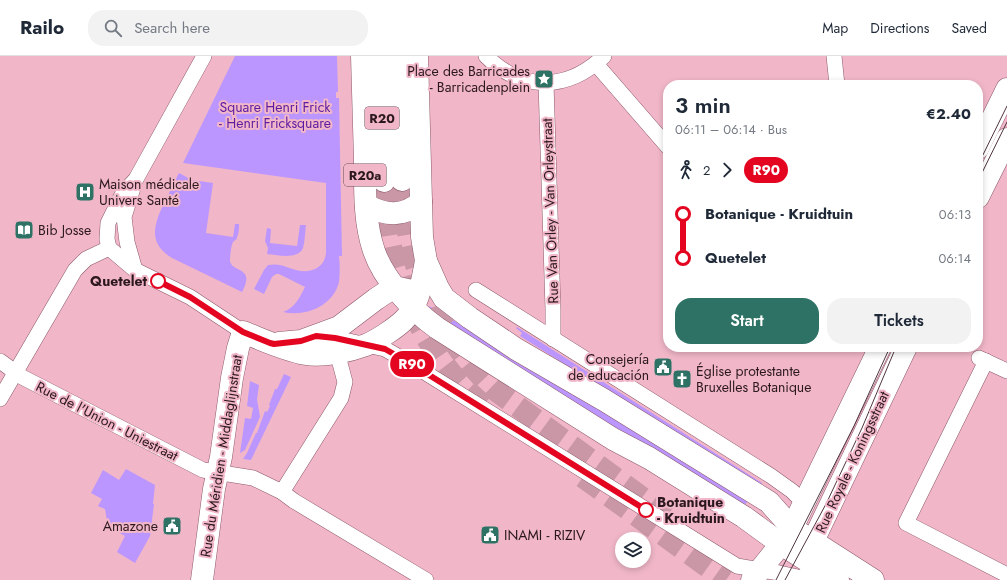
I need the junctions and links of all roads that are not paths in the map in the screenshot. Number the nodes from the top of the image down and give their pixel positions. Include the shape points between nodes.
1 (204, 56) edge
2 (362, 56) edge
3 (380, 56) edge
4 (397, 56) edge
5 (417, 56) edge
6 (486, 56) edge
7 (834, 56) edge
8 (600, 60) edge
9 (836, 80) edge
10 (546, 83) junction
11 (1007, 89) edge
12 (983, 138) edge
13 (1007, 139) edge
14 (663, 141) edge
15 (136, 179) junction
16 (983, 187) edge
17 (421, 202) junction
18 (366, 205) junction
19 (109, 248) junction
20 (426, 261) junction
21 (135, 270) junction
22 (394, 287) junction
23 (476, 290) dead end
24 (444, 298) junction
25 (416, 300) junction
26 (243, 332) junction
27 (316, 336) junction
28 (553, 339) junction
29 (274, 344) junction
30 (366, 345) junction
31 (337, 352) junction
32 (877, 352) edge
33 (904, 352) edge
34 (0, 361) edge
35 (1007, 371) edge
36 (16, 372) junction
37 (0, 399) edge
38 (218, 472) junction
39 (282, 492) junction
40 (799, 498) junction
41 (787, 536) junction
42 (816, 543) junction
43 (756, 575) edge
44 (810, 575) edge
45 (1001, 576) edge
46 (202, 580) edge
47 (426, 580) edge
48 (838, 580) edge
49 (873, 580) edge

1 - 15 street
2 - 18 main road, R20a
3 - 4 main road, R20 via 393,181
5 - 17 main road
6 - 10 street via 512,76
7 - 9 street
8 - 10 street via 573,78
8 - 14 street
10 - 28 street, Rue Van Orley - Van Orleystraat
11 - 12 main road
13 - 16 main road
15 - 19 street via 123,193 108,223
15 - 21 street via 124,217 127,242
17 - 18 main road via 410,210 393,214
17 - 20 main road
18 - 22 main road, R20a via 374,251
19 - 21 street
19 - 36 street via 86,259 75,270
20 - 24 main road
20 - 25 main road
21 - 26 street via 190,297
22 - 25 main road, R20a
22 - 27 main road via 340,327
23 - 28 street
24 - 25 main road
24 - 41 main road via 511,346 604,400 768,502
25 - 30 main road via 404,320
25 - 41 main road via 429,322 444,332 613,439 649,458 755,524
26 - 29 main road
26 - 38 main road, Rue du Méridien - Middaglijnstraat via 232,378
27 - 29 main road via 301,341
27 - 30 street
28 - 40 street via 771,476
29 - 31 main road via 306,354
30 - 31 main road
30 - 43 street via 385,349 413,365 736,566
31 - 39 street via 345,382 340,398
32 - 40 main road, Rue Royale - Koningsstraat
33 - 42 main road, Rue Royale - Koningsstraat via 816,535
34 - 36 street, Rue de l'Union - Uniestraat
35 - 45 street via 982,359 906,523
36 - 37 street
36 - 38 street, Rue de l'Union - Uniestraat via 203,470
38 - 39 street, Rue de l'Union - Uniestraat via 252,478
38 - 46 main road, Rue du Méridien - Middaglijnstraat
39 - 47 street, Rue de l'Union - Uniestraat via 294,502
40 - 41 main road, Rue Royale - Koningsstraat
41 - 42 main road
41 - 43 main road, Rue Royale - Koningsstraat
41 - 44 main road
42 - 44 main road, Rue Royale - Koningsstraat
42 - 49 main road
43 - 44 street
44 - 48 main road

